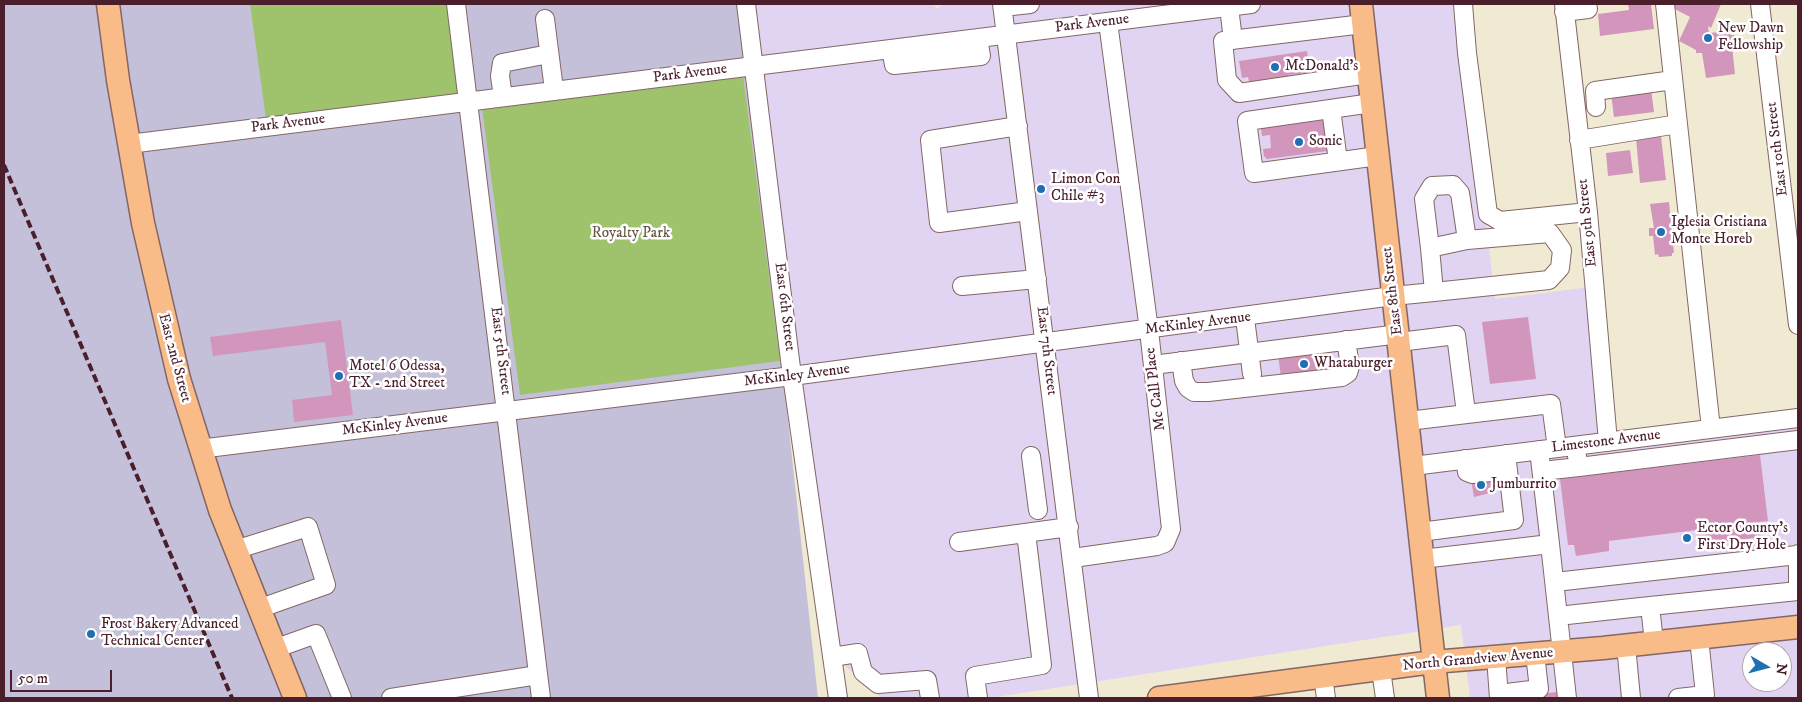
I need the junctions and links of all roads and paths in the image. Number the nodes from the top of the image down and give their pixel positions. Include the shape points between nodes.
1 (108, 4) edge
2 (456, 4) edge
3 (746, 4) edge
4 (1030, 4) edge
5 (1251, 4) edge
6 (1463, 4) edge
7 (1587, 4) edge
8 (1665, 4) edge
9 (1760, 4) edge
10 (1003, 6) edge
11 (1219, 6) edge
12 (1564, 8) edge
13 (1135, 11) edge
14 (1362, 14) edge
15 (544, 19) dead end
16 (1108, 22) junction
17 (1006, 34) junction
18 (1233, 40) junction
19 (549, 54) junction
20 (753, 66) junction
21 (1368, 74) junction
22 (1673, 80) junction
23 (554, 90) junction
24 (503, 97) junction
25 (468, 101) junction
26 (1372, 103) junction
27 (1596, 107) junction
28 (1331, 109) junction
29 (1575, 110) junction
30 (1678, 124) junction
31 (1018, 126) junction
32 (1601, 136) junction
33 (1579, 140) junction
34 (129, 144) junction
35 (1378, 156) junction
36 (1338, 162) junction
37 (1028, 211) junction
38 (1588, 212) junction
39 (1520, 235) junction
40 (1467, 240) junction
41 (1435, 247) junction
42 (1037, 279) junction
43 (962, 286) dead end
44 (1434, 292) junction
45 (1393, 296) junction
46 (1245, 318) junction
47 (1798, 325) edge
48 (1149, 330) junction
49 (1399, 338) junction
50 (1346, 340) junction
51 (1045, 344) junction
52 (1249, 352) junction
53 (1181, 361) junction
54 (1153, 365) junction
55 (1252, 374) dead end
56 (792, 376) junction
57 (507, 411) junction
58 (1466, 414) junction
59 (1798, 418) edge
60 (1408, 421) junction
61 (1704, 430) junction
62 (1659, 435) junction
63 (1798, 440) edge
64 (1611, 441) junction
65 (1576, 446) junction
66 (1557, 448) junction
67 (199, 449) junction
68 (1539, 450) junction
69 (1700, 452) junction
70 (1031, 456) dead end
71 (1663, 456) junction
72 (1507, 462) junction
73 (1617, 462) junction
74 (1413, 466) junction
75 (1579, 467) junction
76 (1542, 471) junction
77 (1062, 475) junction
78 (1034, 480) junction
79 (1038, 510) dead end
80 (1069, 527) junction
81 (1420, 532) junction
82 (1026, 533) junction
83 (959, 542) dead end
84 (1550, 544) junction
85 (235, 550) junction
86 (1798, 554) edge
87 (1073, 558) junction
88 (1422, 559) junction
89 (1555, 582) junction
90 (1798, 585) edge
91 (1798, 591) edge
92 (1650, 606) junction
93 (258, 609) junction
94 (1558, 616) junction
95 (1798, 627) edge
96 (1699, 638) junction
97 (1654, 642) junction
98 (1626, 645) junction
99 (274, 649) junction
100 (1562, 652) junction
101 (1535, 654) junction
102 (832, 657) junction
103 (1496, 657) junction
104 (1434, 662) junction
105 (1381, 670) junction
106 (538, 675) junction
107 (1323, 676) junction
108 (1567, 692) edge
109 (1531, 693) junction
110 (1499, 696) edge
111 (1706, 697) edge
112 (295, 698) edge
113 (342, 698) edge
114 (391, 698) edge
115 (541, 698) edge
116 (838, 698) edge
117 (930, 698) edge
118 (978, 698) edge
119 (1089, 698) edge
120 (1159, 698) edge
121 (1326, 698) edge
122 (1381, 698) edge
123 (1385, 698) edge
124 (1438, 698) edge
125 (1631, 698) edge
126 (1678, 698) edge

1 - 34 main road, East 2nd Street
2 - 25 street, East 5th Street
3 - 20 street, East 6th Street
4 - 10 street
5 - 11 street, Park Avenue
6 - 38 street via 1488,214 1500,221
7 - 12 street via 1588,10
8 - 22 street
9 - 47 street, East 10th Street
10 - 17 street, East 7th Street
11 - 13 street, Park Avenue
11 - 18 street
12 - 29 street, East 9th Street
13 - 16 street, Park Avenue
14 - 18 street
14 - 21 main road, East 8th Street
15 - 19 street
16 - 17 street, Park Avenue
16 - 48 street, Mc Call Place
17 - 20 street, Park Avenue
17 - 31 street, East 7th Street
18 - 21 street via 1224,41 1227,80 1239,93
19 - 23 street
19 - 24 street via 502,63
20 - 23 street, Park Avenue
20 - 56 street, East 6th Street
21 - 26 main road, East 8th Street
22 - 27 street via 1595,91
22 - 30 street
23 - 24 street, Park Avenue
24 - 25 street, Park Avenue
25 - 34 street, Park Avenue
25 - 57 street, East 5th Street
26 - 28 street
26 - 35 main road, East 8th Street
27 - 29 street
27 - 32 street
28 - 36 street
28 - 36 street via 1248,121 1254,173
29 - 33 street, East 9th Street
30 - 32 street
30 - 61 street
31 - 37 street, East 7th Street
31 - 37 street via 930,140 939,223
32 - 33 street
33 - 38 street, East 9th Street
34 - 67 main road, East 2nd Street via 152,270
35 - 36 street
35 - 45 main road, East 8th Street
37 - 42 street, East 7th Street
38 - 64 street, East 9th Street
39 - 40 street
39 - 41 street via 1509,242 1446,249
39 - 44 street, McKinley Avenue via 1550,233 1562,250 1560,268 1549,280
40 - 41 street
40 - 41 street via 1460,194 1453,185 1432,186 1424,199
41 - 44 street
42 - 43 street
42 - 51 street, East 7th Street
44 - 45 street, McKinley Avenue
45 - 46 street, McKinley Avenue
45 - 49 main road, East 8th Street
46 - 48 street, McKinley Avenue
46 - 52 street
48 - 51 street, McKinley Avenue
48 - 54 street, Mc Call Place
49 - 50 street
49 - 58 street via 1456,335
49 - 60 main road, East 8th Street
50 - 52 street
50 - 53 street via 1350,366 1342,377 1194,392 1184,381
51 - 56 street, McKinley Avenue
51 - 77 street, East 7th Street
52 - 53 street
52 - 55 street
53 - 54 street
54 - 87 street, Mc Call Place via 1170,505 1169,538 1157,546
56 - 57 street, McKinley Avenue
56 - 102 street, East 6th Street
57 - 67 street, McKinley Avenue
57 - 106 street, East 5th Street
58 - 60 street
58 - 66 street via 1551,404
59 - 61 street, Limestone Avenue
60 - 74 main road, East 8th Street
61 - 62 street, Limestone Avenue
61 - 69 street
62 - 64 street, Limestone Avenue
62 - 71 street
63 - 69 street
64 - 65 street, Limestone Avenue
64 - 73 street, East 9th Street
65 - 66 street, Limestone Avenue
65 - 75 street
66 - 68 street, Limestone Avenue
67 - 85 main road, East 2nd Street
68 - 72 street, Limestone Avenue
68 - 76 street
69 - 71 street
70 - 78 street
71 - 73 street
72 - 74 street, Limestone Avenue via 1465,459
72 - 81 street via 1514,520
73 - 75 street
74 - 81 main road, East 8th Street
75 - 76 street
76 - 84 street
77 - 78 street
77 - 80 street, East 7th Street
78 - 79 street
80 - 82 street
80 - 87 street, East 7th Street
81 - 88 main road, East 8th Street
82 - 83 street
82 - 118 street via 1042,665 975,676
84 - 88 street
84 - 89 street
85 - 93 main road, East 2nd Street
85 - 93 street via 308,527 326,585
86 - 89 street
86 - 90 street
87 - 119 street, East 7th Street
88 - 104 main road, East 8th Street
89 - 94 street
91 - 92 street
92 - 94 street
92 - 97 street
93 - 99 main road, East 2nd Street
94 - 100 street
95 - 96 main road, North Grandview Avenue
96 - 97 main road, North Grandview Avenue
96 - 111 street
97 - 98 main road, North Grandview Avenue
98 - 100 main road, North Grandview Avenue
98 - 125 street
99 - 112 main road, East 2nd Street
99 - 113 street via 316,634
100 - 101 main road, North Grandview Avenue
100 - 108 street
101 - 103 main road, North Grandview Avenue
101 - 109 street
102 - 116 street, East 6th Street
102 - 117 street via 858,653 863,672 878,684 927,680
103 - 104 main road, North Grandview Avenue
103 - 110 street
104 - 105 main road, North Grandview Avenue
104 - 124 main road, East 8th Street
105 - 107 main road, North Grandview Avenue
105 - 123 street
106 - 114 street
106 - 115 street, East 5th Street
107 - 120 main road, North Grandview Avenue
107 - 121 street
108 - 109 street
109 - 110 street
111 - 126 street
122 - 123 street

